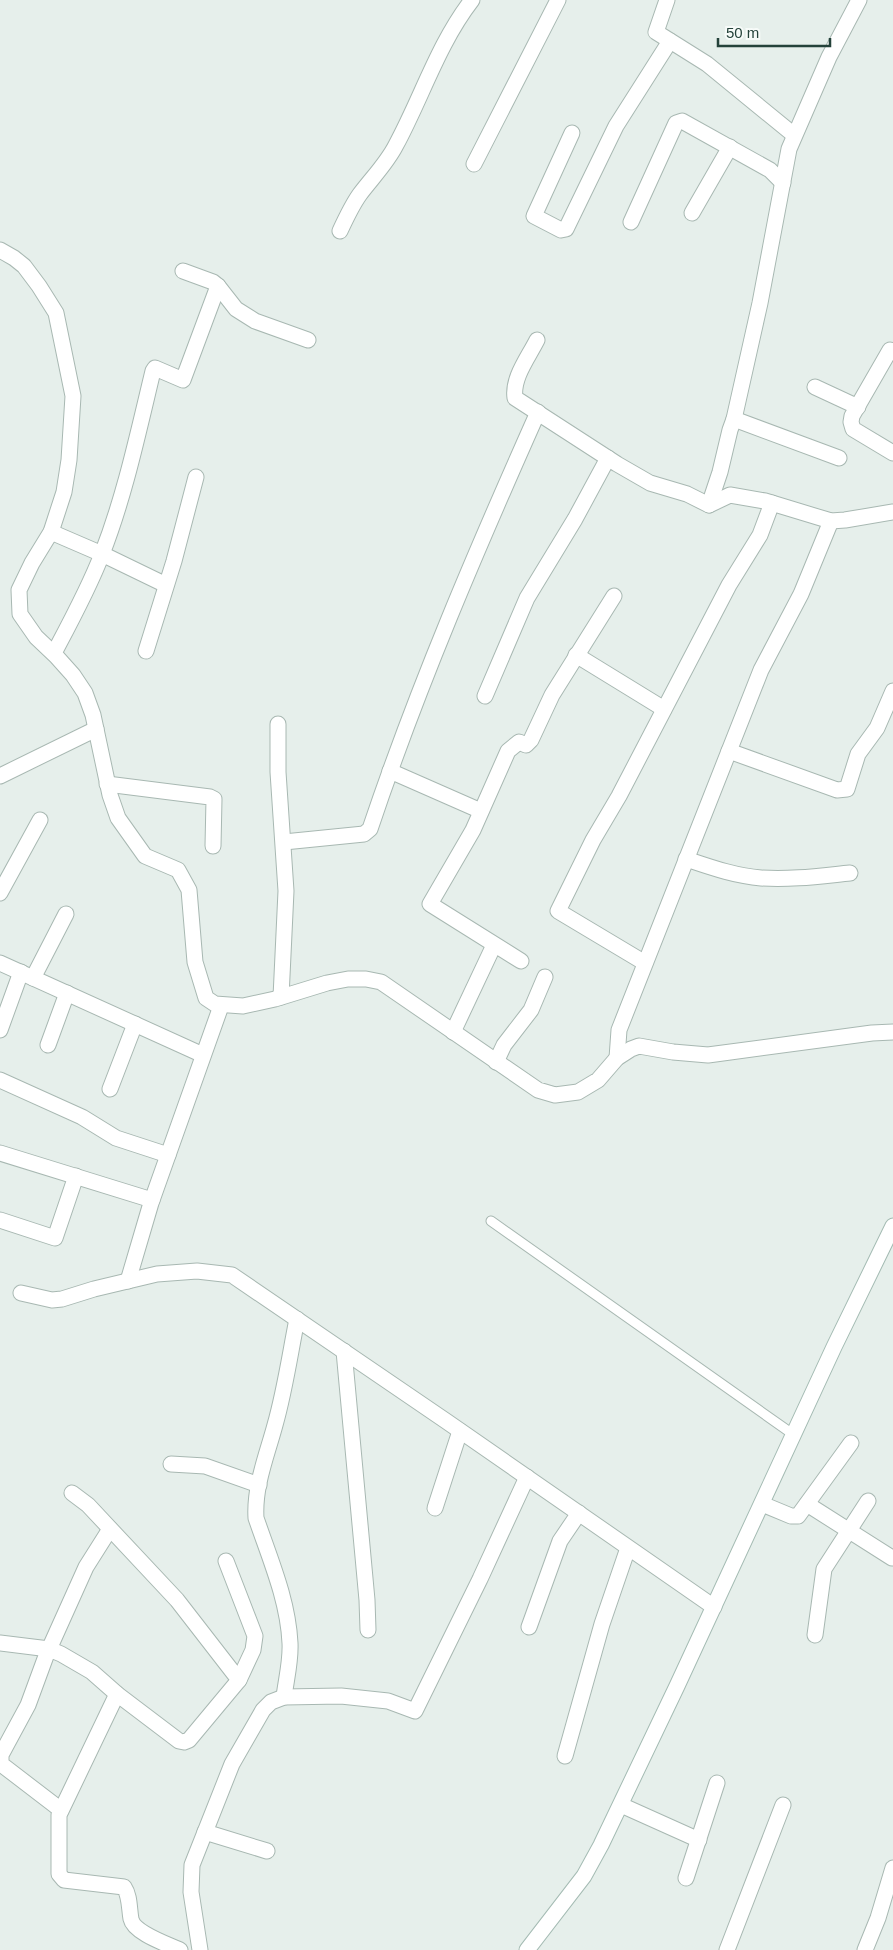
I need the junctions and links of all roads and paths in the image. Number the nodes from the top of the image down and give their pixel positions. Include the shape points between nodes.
1 (472, 0) edge
2 (558, 0) edge
3 (667, 0) edge
4 (859, 0) edge
5 (670, 41) junction
6 (572, 133) dead end
7 (794, 135) junction
8 (730, 147) junction
9 (474, 164) dead end
10 (783, 183) junction
11 (692, 213) dead end
12 (631, 222) dead end
13 (340, 231) dead end
14 (0, 250) edge
15 (183, 270) dead end
16 (218, 286) junction
17 (308, 340) dead end
18 (537, 340) dead end
19 (890, 350) dead end
20 (815, 387) dead end
21 (858, 406) junction
22 (538, 412) junction
23 (734, 419) junction
24 (893, 453) edge
25 (608, 458) junction
26 (839, 458) dead end
27 (196, 477) dead end
28 (772, 503) junction
29 (709, 505) junction
30 (893, 512) edge
31 (831, 521) junction
32 (51, 532) junction
33 (102, 554) junction
34 (166, 585) junction
35 (614, 596) dead end
36 (146, 651) dead end
37 (54, 653) junction
38 (576, 655) junction
39 (893, 691) edge
40 (485, 696) dead end
41 (664, 708) junction
42 (278, 724) dead end
43 (96, 729) junction
44 (729, 751) junction
45 (390, 771) junction
46 (0, 776) edge
47 (108, 784) junction
48 (481, 811) junction
49 (40, 820) dead end
50 (284, 842) junction
51 (213, 846) dead end
52 (686, 859) junction
53 (850, 873) dead end
54 (0, 893) edge
55 (66, 914) dead end
56 (494, 945) junction
57 (521, 961) dead end
58 (0, 963) edge
59 (645, 963) junction
60 (27, 975) junction
61 (545, 977) dead end
62 (67, 993) junction
63 (281, 997) junction
64 (221, 1006) junction
65 (135, 1024) junction
66 (0, 1030) edge
67 (453, 1032) junction
68 (893, 1032) edge
69 (48, 1045) dead end
70 (203, 1055) junction
71 (617, 1058) junction
72 (496, 1062) junction
73 (0, 1080) edge
74 (110, 1089) dead end
75 (0, 1153) edge
76 (168, 1155) junction
77 (76, 1176) junction
78 (152, 1200) junction
79 (0, 1220) edge
80 (491, 1221) dead end
81 (893, 1226) edge
82 (128, 1281) junction
83 (21, 1293) dead end
84 (297, 1319) junction
85 (344, 1351) junction
86 (460, 1430) junction
87 (794, 1435) junction
88 (851, 1443) dead end
89 (171, 1464) dead end
90 (527, 1477) junction
91 (259, 1485) junction
92 (72, 1493) dead end
93 (868, 1501) dead end
94 (762, 1504) junction
95 (807, 1504) junction
96 (435, 1508) dead end
97 (579, 1513) junction
98 (110, 1529) junction
99 (848, 1531) junction
100 (628, 1548) junction
101 (892, 1558) edge
102 (226, 1561) dead end
103 (714, 1607) junction
104 (529, 1627) dead end
105 (368, 1630) dead end
106 (815, 1635) dead end
107 (0, 1643) edge
108 (49, 1649) junction
109 (239, 1680) junction
110 (117, 1694) junction
111 (284, 1697) junction
112 (565, 1756) dead end
113 (717, 1783) dead end
114 (621, 1805) junction
115 (783, 1805) dead end
116 (62, 1810) junction
117 (205, 1832) junction
118 (699, 1840) junction
119 (267, 1851) dead end
120 (893, 1868) edge
121 (686, 1878) dead end
122 (180, 1950) edge
123 (200, 1950) edge
124 (527, 1950) edge
125 (727, 1950) edge
126 (865, 1950) edge

1 - 13 street via 452,27 396,147 355,202
2 - 9 street
3 - 5 street via 656,32
4 - 7 street via 829,56
5 - 6 street via 616,126 566,229 561,230 534,216
5 - 7 street via 707,64
7 - 10 street
8 - 10 street via 770,170
8 - 11 street
8 - 12 street via 682,121 676,123
10 - 23 street
14 - 32 street via 24,266 56,313 71,382 69,460 64,492
15 - 16 street
16 - 17 street via 244,314 263,325
16 - 33 street via 183,380 155,368 153,371 127,480
18 - 22 street via 514,389 515,398
19 - 21 street
20 - 21 street
21 - 24 street via 851,422 853,429
22 - 25 street
22 - 45 street via 442,632
23 - 26 street
23 - 29 street
25 - 29 street via 650,483
25 - 40 street via 527,598
27 - 34 street
28 - 29 street via 730,495
28 - 31 street
28 - 41 street via 760,535
30 - 31 street
31 - 44 street via 801,594 761,670
32 - 33 street
32 - 37 street via 19,590 20,614 36,637
33 - 34 street
33 - 37 street
34 - 36 street
35 - 38 street
37 - 43 street via 85,693
38 - 41 street
38 - 48 street via 531,740 526,745 519,742 508,750
39 - 44 street via 878,728 858,754 847,789 837,790
41 - 59 street via 558,911
42 - 50 street
43 - 46 street
43 - 47 street
44 - 52 street
45 - 48 street
45 - 50 street via 370,828 364,834
47 - 51 street via 210,796 214,799
47 - 64 street via 118,818 134,842 145,856 178,870 189,890 200,984 206,998
48 - 56 street via 430,904
49 - 54 street
50 - 63 street via 286,890
52 - 53 street via 759,878
52 - 59 street
55 - 60 street
56 - 57 street
56 - 67 street
58 - 60 street
59 - 71 street via 619,1030
60 - 62 street
60 - 66 street
61 - 72 street via 531,1010 504,1045
62 - 65 street
62 - 69 street
63 - 64 street via 242,1006
63 - 67 street via 327,983 366,979 381,982
64 - 70 street
65 - 70 street
65 - 74 street
67 - 72 street
68 - 71 street via 708,1055 639,1046
70 - 76 street
71 - 72 street via 598,1080 578,1092 565,1095 538,1090
73 - 76 street via 82,1117 116,1138
75 - 77 street
76 - 78 street
77 - 78 street
77 - 79 street via 56,1238
78 - 82 street
80 - 87 lane
81 - 87 street
82 - 83 street via 62,1299
82 - 84 street via 157,1274 197,1271 232,1275
84 - 85 street
84 - 91 street via 276,1424
85 - 86 street
85 - 105 street via 368,1600
86 - 90 street
86 - 96 street
87 - 94 street
88 - 95 street
89 - 91 street via 205,1466
90 - 97 street
90 - 111 street via 415,1711 388,1701 361,1697
91 - 111 street via 256,1518 280,1587 290,1645
92 - 98 street
93 - 99 street
94 - 95 street via 791,1516 798,1516
94 - 103 street
95 - 99 street
97 - 100 street
97 - 104 street via 560,1541
98 - 108 street via 86,1567
98 - 109 street via 176,1600
99 - 101 street
99 - 106 street via 824,1569
100 - 103 street
100 - 112 street via 602,1624
102 - 109 street via 255,1636 253,1650
103 - 114 street
107 - 108 street
108 - 110 street via 92,1672
108 - 116 street via 28,1705 1,1755 1,1764
109 - 110 street via 184,1742 178,1741
110 - 116 street
111 - 117 street via 263,1710 232,1764
113 - 118 street
114 - 118 street
114 - 124 street via 584,1876
115 - 125 street
116 - 122 street via 59,1815 59,1874 64,1880 124,1887 132,1922 138,1930
117 - 119 street
117 - 123 street via 190,1879
118 - 121 street
120 - 126 street

